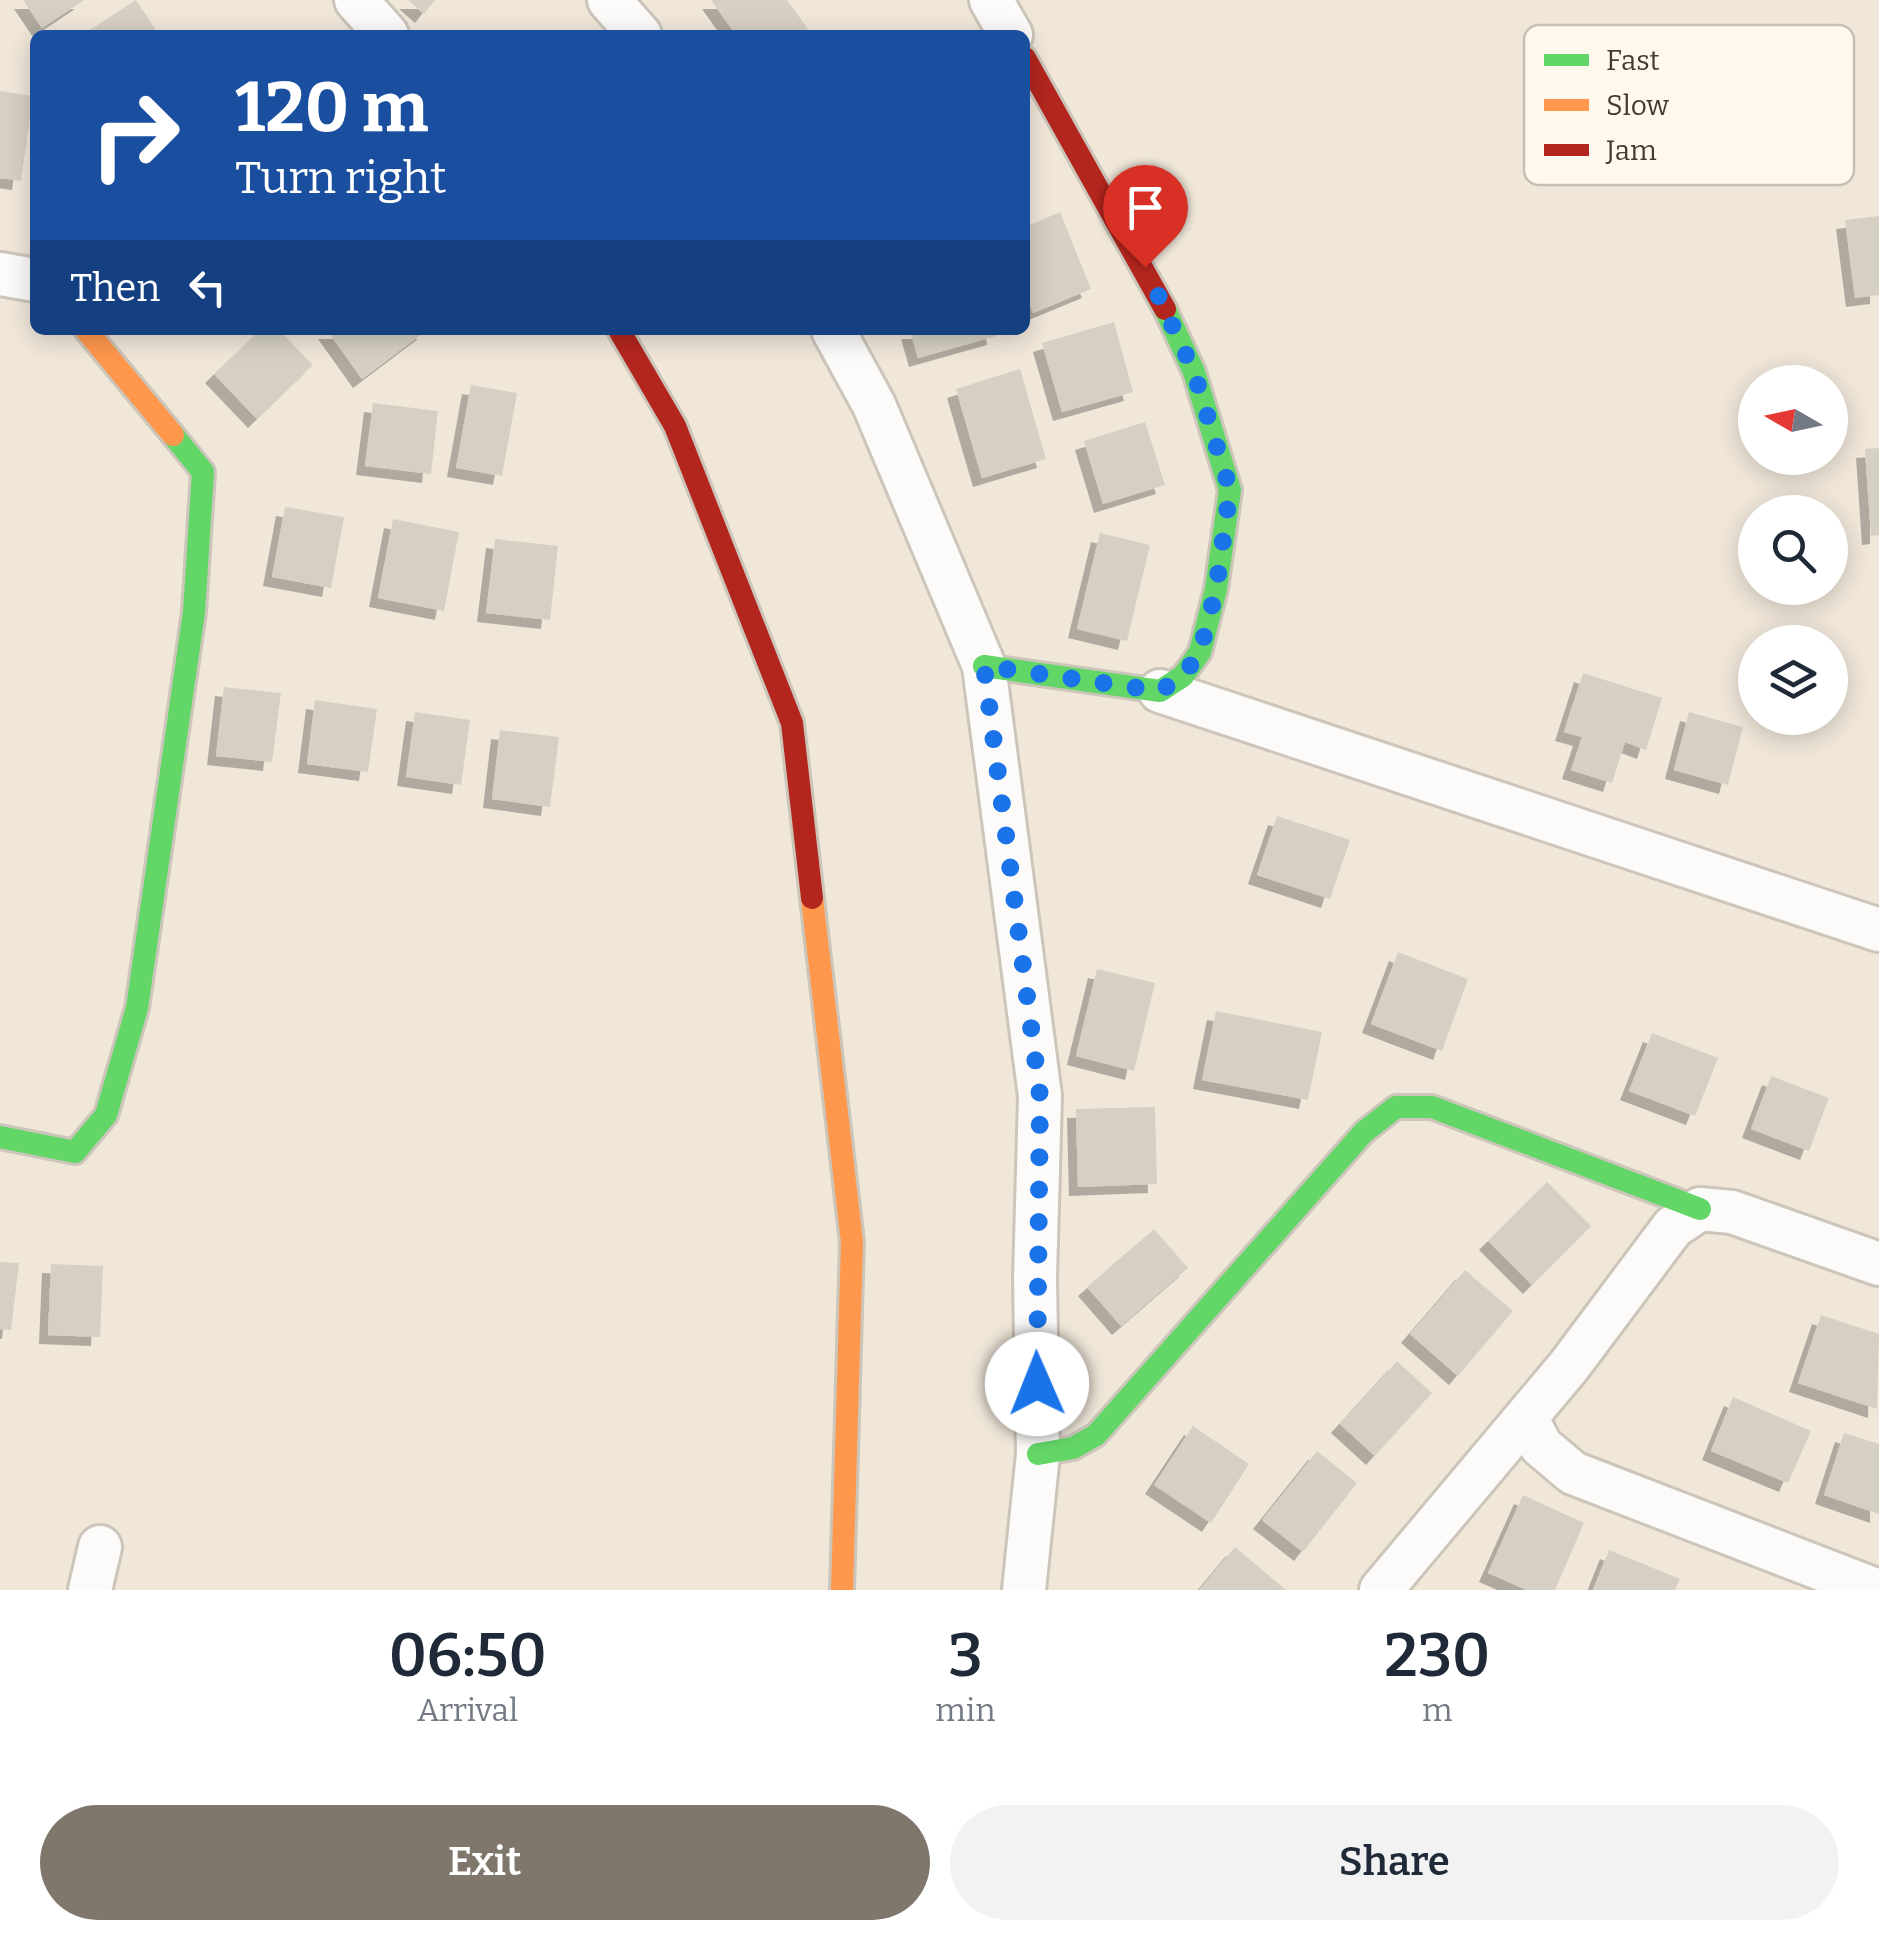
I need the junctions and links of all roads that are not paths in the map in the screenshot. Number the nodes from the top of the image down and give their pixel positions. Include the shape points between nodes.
1 (356, 0) edge
2 (609, 0) edge
3 (991, 0) edge
4 (382, 30) edge
5 (636, 30) edge
6 (1009, 30) edge
7 (1030, 67) edge
8 (0, 274) edge
9 (30, 279) edge
10 (90, 335) edge
11 (622, 335) edge
12 (837, 335) edge
13 (984, 666) junction
14 (1160, 691) junction
15 (1879, 930) edge
16 (0, 1137) edge
17 (1700, 1209) junction
18 (1879, 1264) edge
19 (1526, 1417) junction
20 (1038, 1454) junction
21 (100, 1547) dead end
22 (90, 1590) edge
23 (842, 1590) edge
24 (1024, 1590) edge
25 (1382, 1590) edge
26 (1876, 1590) edge

1 - 4 street
2 - 5 street
3 - 6 street
7 - 14 street via 1145,267 1194,372 1230,490 1200,652 1183,676
8 - 9 street
10 - 16 street via 203,472 194,612 137,1008 106,1115 74,1152
11 - 23 street via 675,426 792,723 852,1242
12 - 13 street via 874,405
13 - 14 street
13 - 20 street via 1040,1096
14 - 15 street
17 - 18 street via 1732,1212
17 - 19 street via 1673,1227
17 - 20 street via 1432,1107 1396,1107 1364,1132 1096,1436
19 - 25 street
19 - 26 street via 1541,1446 1573,1474
20 - 24 street
21 - 22 street

